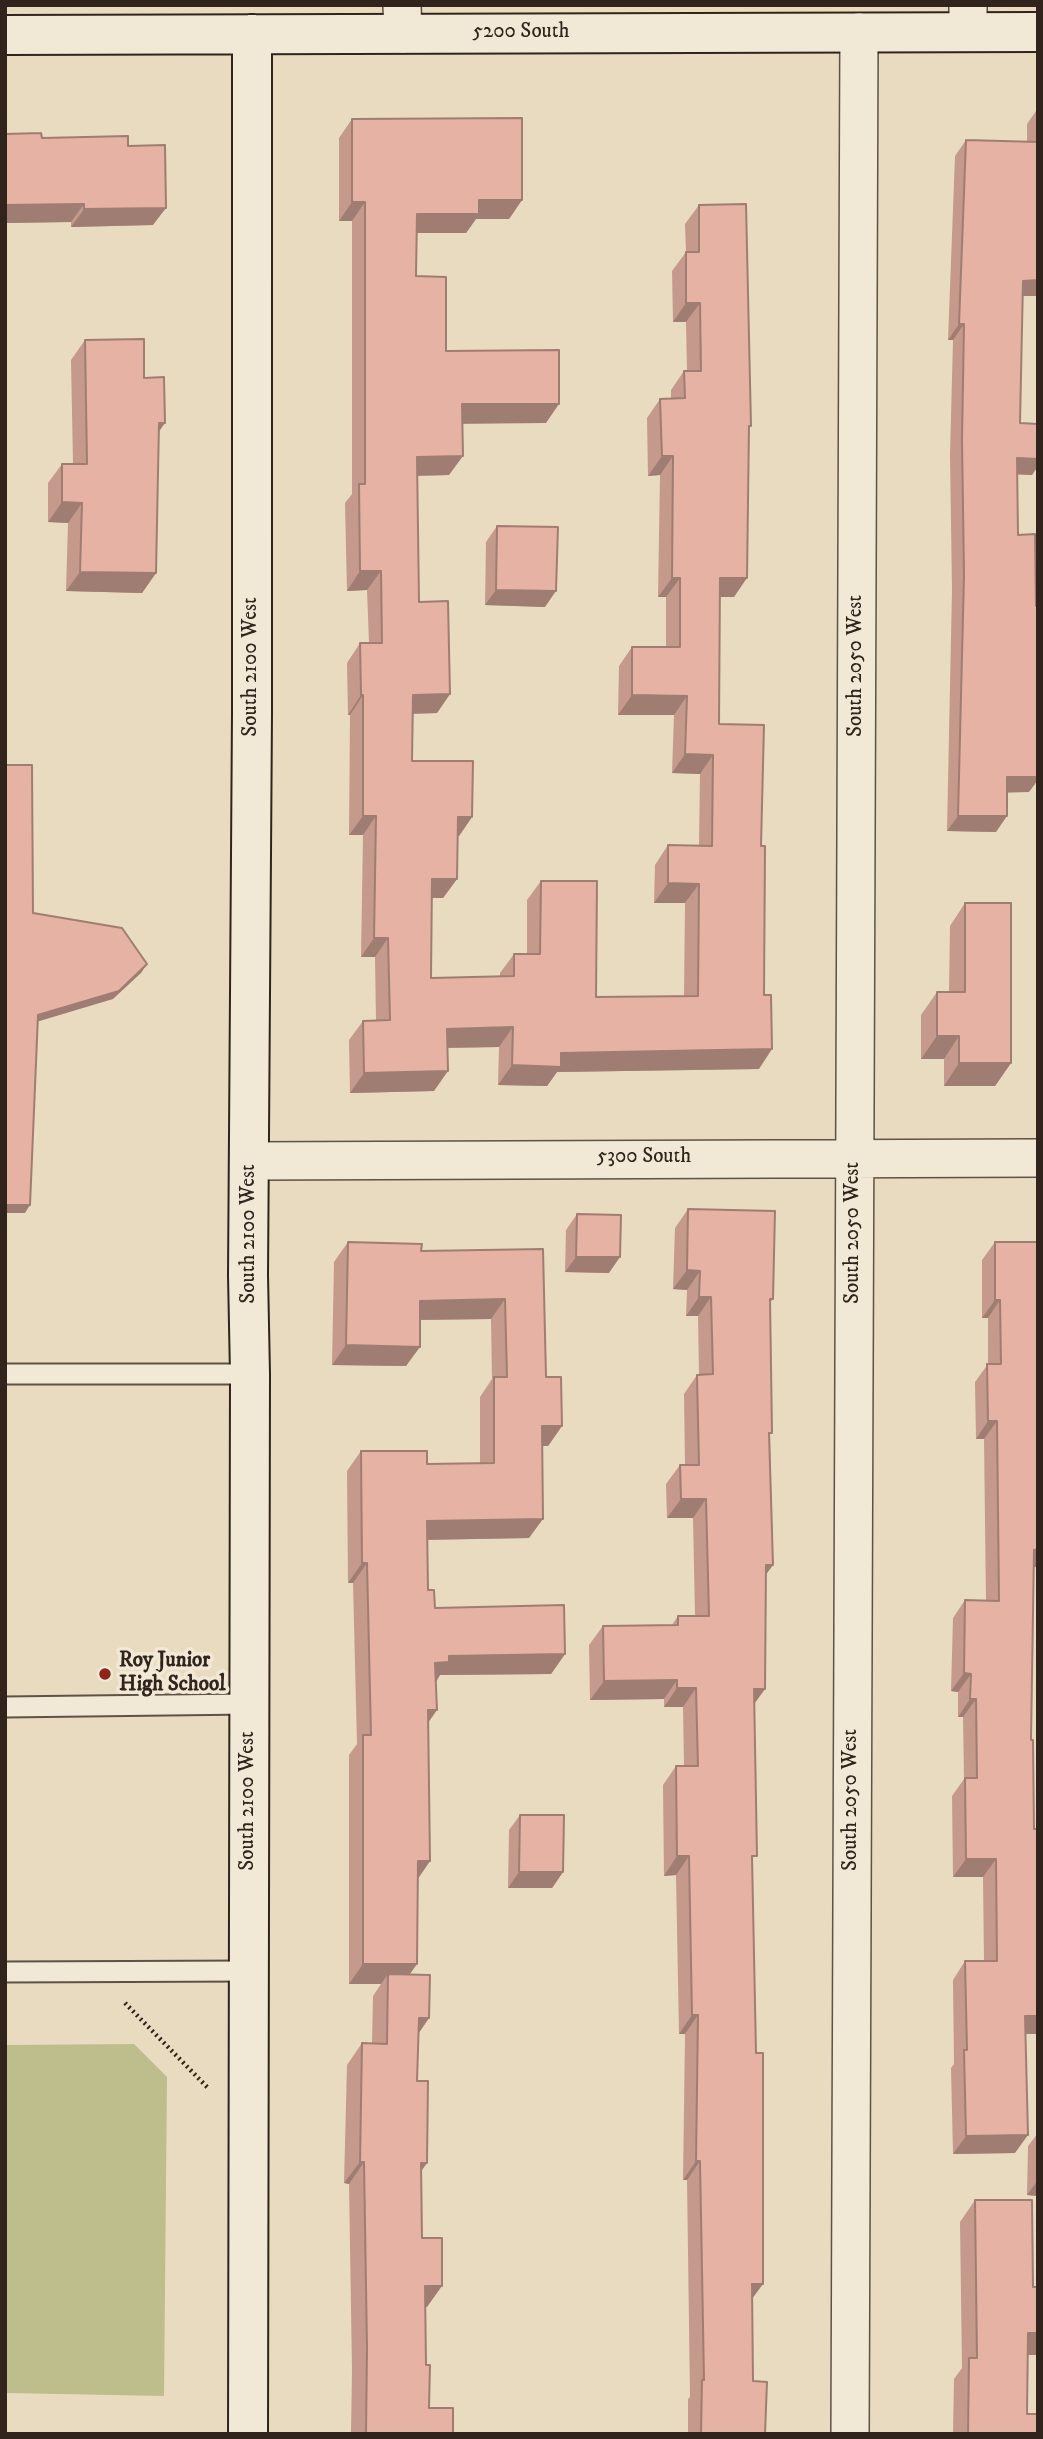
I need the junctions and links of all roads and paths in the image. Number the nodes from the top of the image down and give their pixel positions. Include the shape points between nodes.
1 (402, 19) edge
2 (968, 19) edge
3 (859, 32) junction
4 (1038, 32) edge
5 (252, 34) junction
6 (5, 35) edge
7 (855, 1157) junction
8 (1038, 1158) edge
9 (250, 1161) junction
10 (5, 1374) edge
11 (250, 1374) junction
12 (250, 1704) junction
13 (5, 1707) edge
14 (249, 1971) junction
15 (5, 1972) edge
16 (124, 2002) dead end
17 (211, 2091) dead end
18 (248, 2434) edge
19 (850, 2434) edge

1 - 3 street, 5200 South
1 - 5 street, 5200 South
2 - 3 street, 5200 South
2 - 4 street, 5200 South
3 - 7 street, South 2050 West
5 - 6 street, 5200 South
5 - 9 street, South 2100 West
7 - 8 street, 5300 South
7 - 9 street, 5300 South
7 - 19 street, South 2050 West
9 - 11 street, South 2100 West
10 - 11 lane
11 - 12 street, South 2100 West
12 - 13 lane
12 - 14 street, South 2100 West
14 - 15 lane
14 - 18 street, South 2100 West
16 - 17 path

